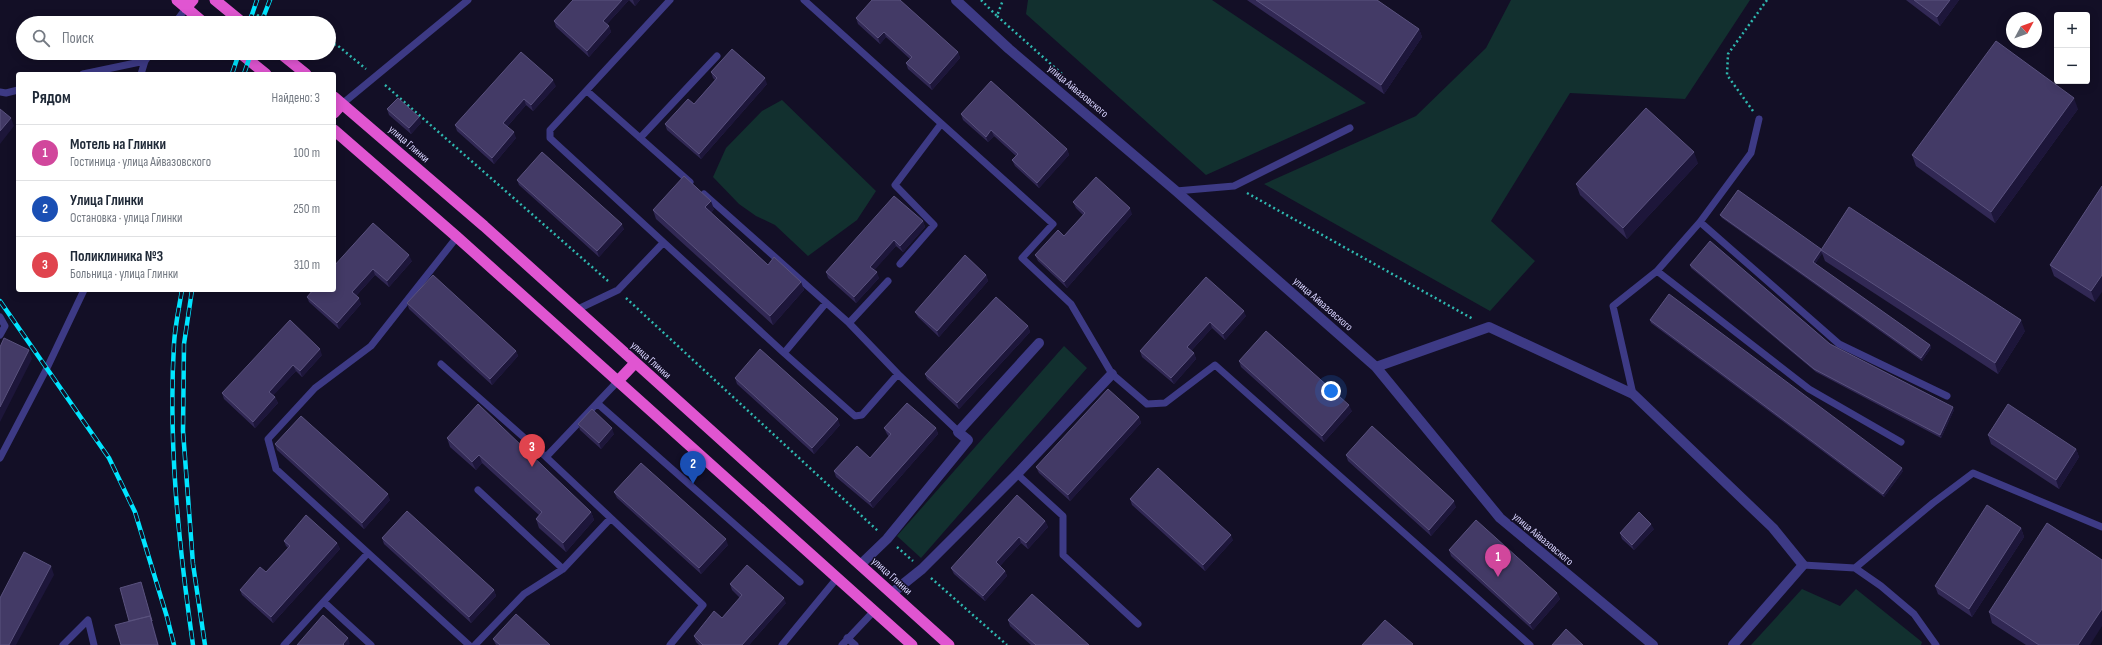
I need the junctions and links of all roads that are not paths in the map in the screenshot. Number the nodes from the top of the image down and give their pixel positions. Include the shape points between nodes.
1 (177, 0) edge
2 (215, 0) edge
3 (468, 0) edge
4 (670, 0) edge
5 (804, 0) edge
6 (956, 0) edge
7 (190, 4) edge
8 (181, 16) edge
9 (199, 16) edge
10 (234, 16) edge
11 (717, 56) dead end
12 (249, 60) edge
13 (289, 60) edge
14 (144, 61) joint
15 (92, 72) edge
16 (141, 72) edge
17 (264, 72) edge
18 (304, 72) edge
19 (16, 90) edge
20 (587, 90) junction
21 (0, 92) edge
22 (338, 100) edge
23 (1760, 119) road end
24 (942, 124) junction
25 (1350, 128) dead end
26 (336, 132) edge
27 (640, 138) junction
28 (1176, 191) junction
29 (1700, 222) junction
30 (457, 237) junction
31 (663, 243) junction
32 (900, 264) dead end
33 (1657, 271) junction
34 (888, 281) dead end
35 (83, 292) edge
36 (826, 303) junction
37 (576, 310) junction
38 (0, 317) edge
39 (849, 323) junction
40 (0, 335) edge
41 (1039, 344) dead end
42 (784, 353) junction
43 (635, 363) junction
44 (441, 364) dead end
45 (1376, 367) junction
46 (898, 374) junction
47 (1112, 374) junction
48 (618, 381) junction
49 (1633, 394) junction
50 (1947, 396) dead end
51 (597, 403) junction
52 (958, 432) junction
53 (968, 440) joint
54 (1901, 442) dead end
55 (546, 457) junction
56 (0, 458) edge
57 (1017, 474) junction
58 (478, 490) dead end
59 (610, 519) junction
60 (2102, 527) edge
61 (368, 553) junction
62 (1803, 564) junction
63 (860, 565) junction
64 (1855, 568) junction
65 (563, 569) junction
66 (838, 577) junction
67 (800, 582) dead end
68 (892, 593) junction
69 (324, 602) junction
70 (874, 611) junction
71 (1138, 624) dead end
72 (848, 638) junction
73 (63, 645) edge
74 (94, 645) edge
75 (284, 645) edge
76 (371, 645) edge
77 (469, 645) edge
78 (475, 645) edge
79 (670, 645) edge
80 (782, 645) edge
81 (842, 645) edge
82 (855, 645) edge
83 (912, 645) edge
84 (948, 645) edge
85 (1530, 645) edge
86 (1653, 645) edge
87 (1733, 645) edge
88 (1936, 645) edge

1 - 7 highway
2 - 10 highway
3 - 22 lane via 374,76
4 - 20 lane
5 - 24 lane
6 - 28 street, улица Айвазовского via 1001,42
7 - 8 lane
7 - 9 highway
11 - 27 lane
12 - 17 highway
13 - 18 highway
14 - 15 lane
14 - 16 lane
19 - 21 lane
20 - 27 lane
20 - 31 lane via 550,130 550,138
22 - 37 highway, улица Глинки via 484,226
23 - 29 lane via 1751,153
24 - 32 lane via 895,185 934,225
24 - 47 lane via 1053,224 1022,258 1070,304
25 - 28 lane via 1234,186
26 - 30 highway
27 - 36 lane
28 - 45 street, улица Айвазовского
29 - 33 lane
29 - 50 lane via 1839,344
30 - 48 highway
30 - 61 lane via 371,346 315,388 268,439 276,469
31 - 37 lane via 618,290
31 - 42 lane
33 - 49 lane via 1613,306
33 - 54 lane via 1809,389
34 - 39 lane
35 - 56 lane
36 - 39 lane
36 - 42 lane
37 - 43 highway, улица Глинки
38 - 40 lane via 6,326
39 - 46 lane
41 - 52 street
42 - 46 lane via 855,416 862,415
43 - 48 highway
43 - 63 highway, улица Глинки
44 - 55 lane
45 - 49 street via 1489,327
45 - 86 street, улица Айвазовского via 1500,518
46 - 52 lane
47 - 57 street
47 - 85 lane via 1148,404 1165,403 1214,365
48 - 51 lane
48 - 66 highway
49 - 62 street via 1773,528
51 - 55 lane
51 - 67 lane
52 - 53 lane
53 - 63 street via 887,539
55 - 59 lane
57 - 68 street via 922,569
57 - 71 lane via 1063,516 1063,555
58 - 65 lane
59 - 65 lane
59 - 79 lane via 704,605
60 - 64 lane via 1973,473
61 - 69 lane
61 - 77 lane
62 - 64 lane
62 - 87 street
63 - 68 highway, улица Глинки
64 - 88 lane via 1914,614
65 - 78 lane via 524,594
66 - 70 highway
66 - 80 lane
68 - 84 highway, улица Глинки
69 - 75 lane
69 - 76 lane
70 - 72 lane
70 - 83 highway
72 - 81 lane
72 - 82 lane
73 - 74 lane via 88,620

